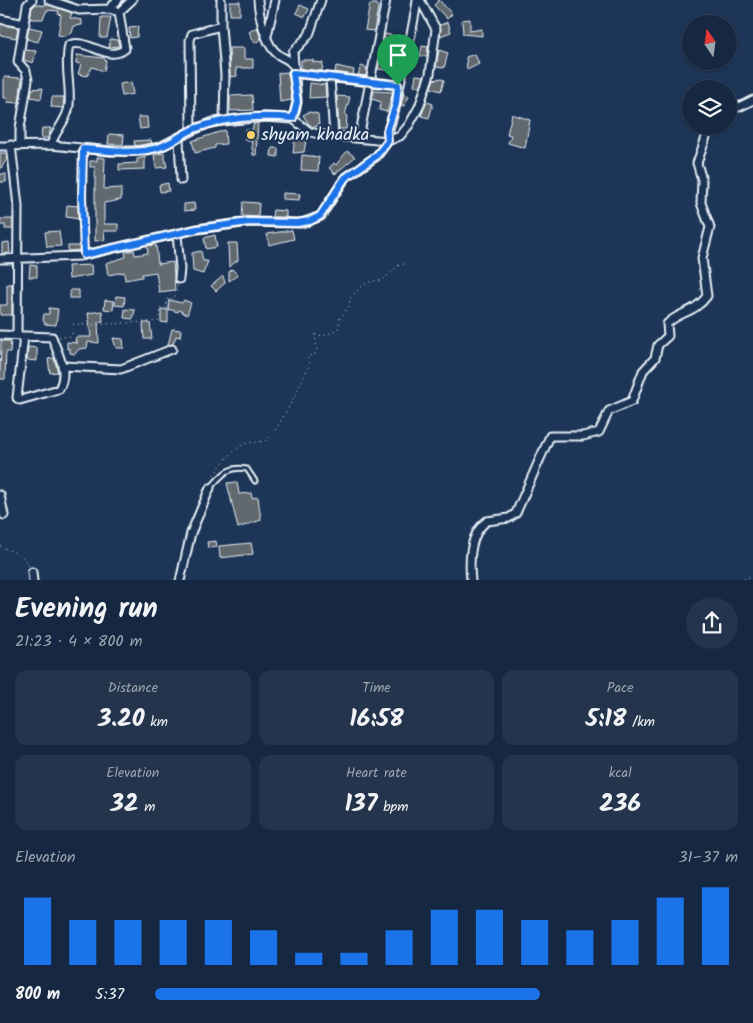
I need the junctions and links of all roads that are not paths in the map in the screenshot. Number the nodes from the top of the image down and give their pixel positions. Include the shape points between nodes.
1 (32, 0) edge
2 (49, 0) edge
3 (118, 0) edge
4 (132, 0) edge
5 (221, 0) edge
6 (258, 0) edge
7 (275, 0) edge
8 (321, 0) edge
9 (386, 0) edge
10 (418, 0) edge
11 (109, 10) junction
12 (119, 12) junction
13 (0, 18) edge
14 (24, 24) junction
15 (221, 26) junction
16 (267, 36) junction
17 (292, 64) junction
18 (293, 73) junction
19 (330, 78) junction
20 (370, 81) junction
21 (398, 85) junction
22 (753, 100) edge
23 (737, 107) edge
24 (293, 118) junction
25 (224, 121) junction
26 (191, 130) junction
27 (707, 135) edge
28 (334, 136) junction
29 (360, 138) junction
30 (179, 139) junction
31 (388, 141) junction
32 (20, 144) junction
33 (11, 145) junction
34 (51, 145) junction
35 (0, 146) edge
36 (83, 149) junction
37 (181, 180) dead end
38 (177, 234) junction
39 (84, 255) junction
40 (16, 258) junction
41 (0, 259) edge
42 (179, 279) road end
43 (0, 335) edge
44 (20, 336) junction
45 (172, 349) dead end
46 (63, 366) junction
47 (255, 481) dead end
48 (210, 488) joint
49 (0, 495) edge
50 (4, 515) dead end
51 (32, 572) road end
52 (33, 580) edge
53 (180, 580) edge
54 (471, 580) edge

1 - 14 street via 27,5
2 - 11 street via 79,10
3 - 11 street
4 - 12 street
5 - 15 street
6 - 16 street
7 - 16 street
8 - 17 street via 309,35 293,52
9 - 20 street
10 - 21 street
10 - 31 street via 436,29 430,74 409,125 400,136
11 - 12 street
12 - 34 street via 126,43 122,52 110,54 79,44 69,45 66,67 69,108
13 - 14 street
14 - 32 street via 18,62 28,80
15 - 25 street
15 - 26 street via 192,34
16 - 17 street via 276,52
17 - 18 street
18 - 19 street
18 - 24 street via 297,102
19 - 20 street
19 - 28 street
20 - 21 street
20 - 29 street
21 - 31 street via 387,131
22 - 23 street
24 - 25 street
24 - 28 street via 310,132
25 - 26 street
26 - 30 street
27 - 54 street via 697,163 702,180 701,203 710,227 702,258 708,296 667,324 668,336 658,345 655,358 643,371 632,401 609,411 599,432 550,436 516,513 509,518 487,521 474,539 470,554
28 - 29 street
29 - 31 street
30 - 36 street via 160,147 140,150
30 - 37 street
31 - 38 street via 376,156 345,178 324,211 310,221 249,222
32 - 33 street
32 - 34 street
33 - 35 street
33 - 40 street via 18,206
34 - 36 street
36 - 39 lane
38 - 39 street
38 - 42 street
39 - 40 street
40 - 41 street
40 - 44 street
43 - 44 street
44 - 46 street via 52,337
44 - 46 street via 21,375 17,398 20,400 59,389
45 - 46 street via 121,369
47 - 48 lane via 248,469 232,468 226,470
48 - 53 street via 191,533
49 - 50 street
51 - 52 street

